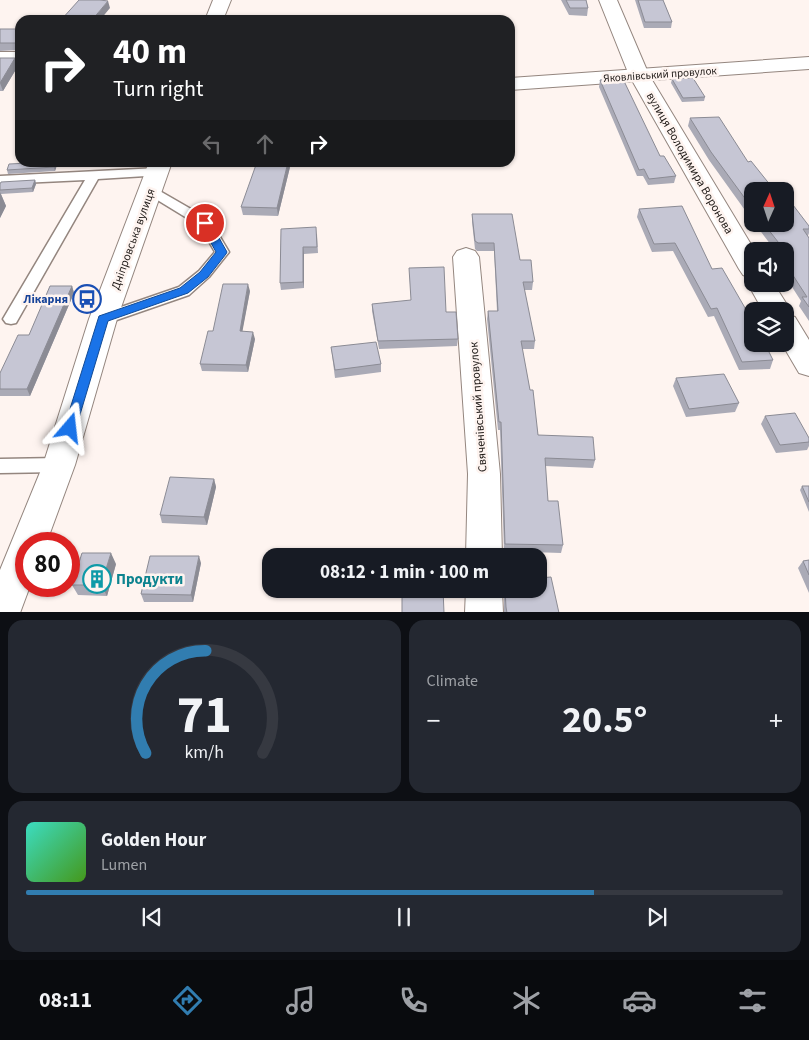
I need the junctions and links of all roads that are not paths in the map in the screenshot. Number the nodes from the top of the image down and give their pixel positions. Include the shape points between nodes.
1 (222, 0) edge
2 (608, 0) edge
3 (216, 15) edge
4 (0, 58) edge
5 (15, 58) edge
6 (809, 63) edge
7 (639, 75) junction
8 (515, 84) edge
9 (157, 175) edge
10 (93, 176) junction
11 (0, 180) edge
12 (744, 255) edge
13 (466, 258) dead end
14 (11, 318) dead end
15 (103, 319) junction
16 (794, 339) edge
17 (809, 365) edge
18 (59, 465) junction
19 (0, 466) edge
20 (33, 532) edge
21 (484, 548) edge
22 (15, 577) edge
23 (484, 598) edge
24 (1, 612) edge
25 (484, 612) edge

1 - 3 main road
2 - 7 main road, вулиця Володимира Воронова
4 - 5 main road
6 - 7 main road, Яковлівський провулок
7 - 8 main road, Яковлівський провулок
7 - 12 main road, вулиця Володимира Воронова
9 - 10 lane
9 - 15 main road, Дніпровська вулиця
9 - 15 lane via 205,223 222,252 184,291
10 - 11 lane
10 - 14 lane
13 - 21 main road, Свяченівський провулок via 484,474
15 - 18 main road, Дніпровська вулиця
16 - 17 main road
18 - 19 lane
18 - 20 main road, Дніпровська вулиця
22 - 24 main road
23 - 25 main road

